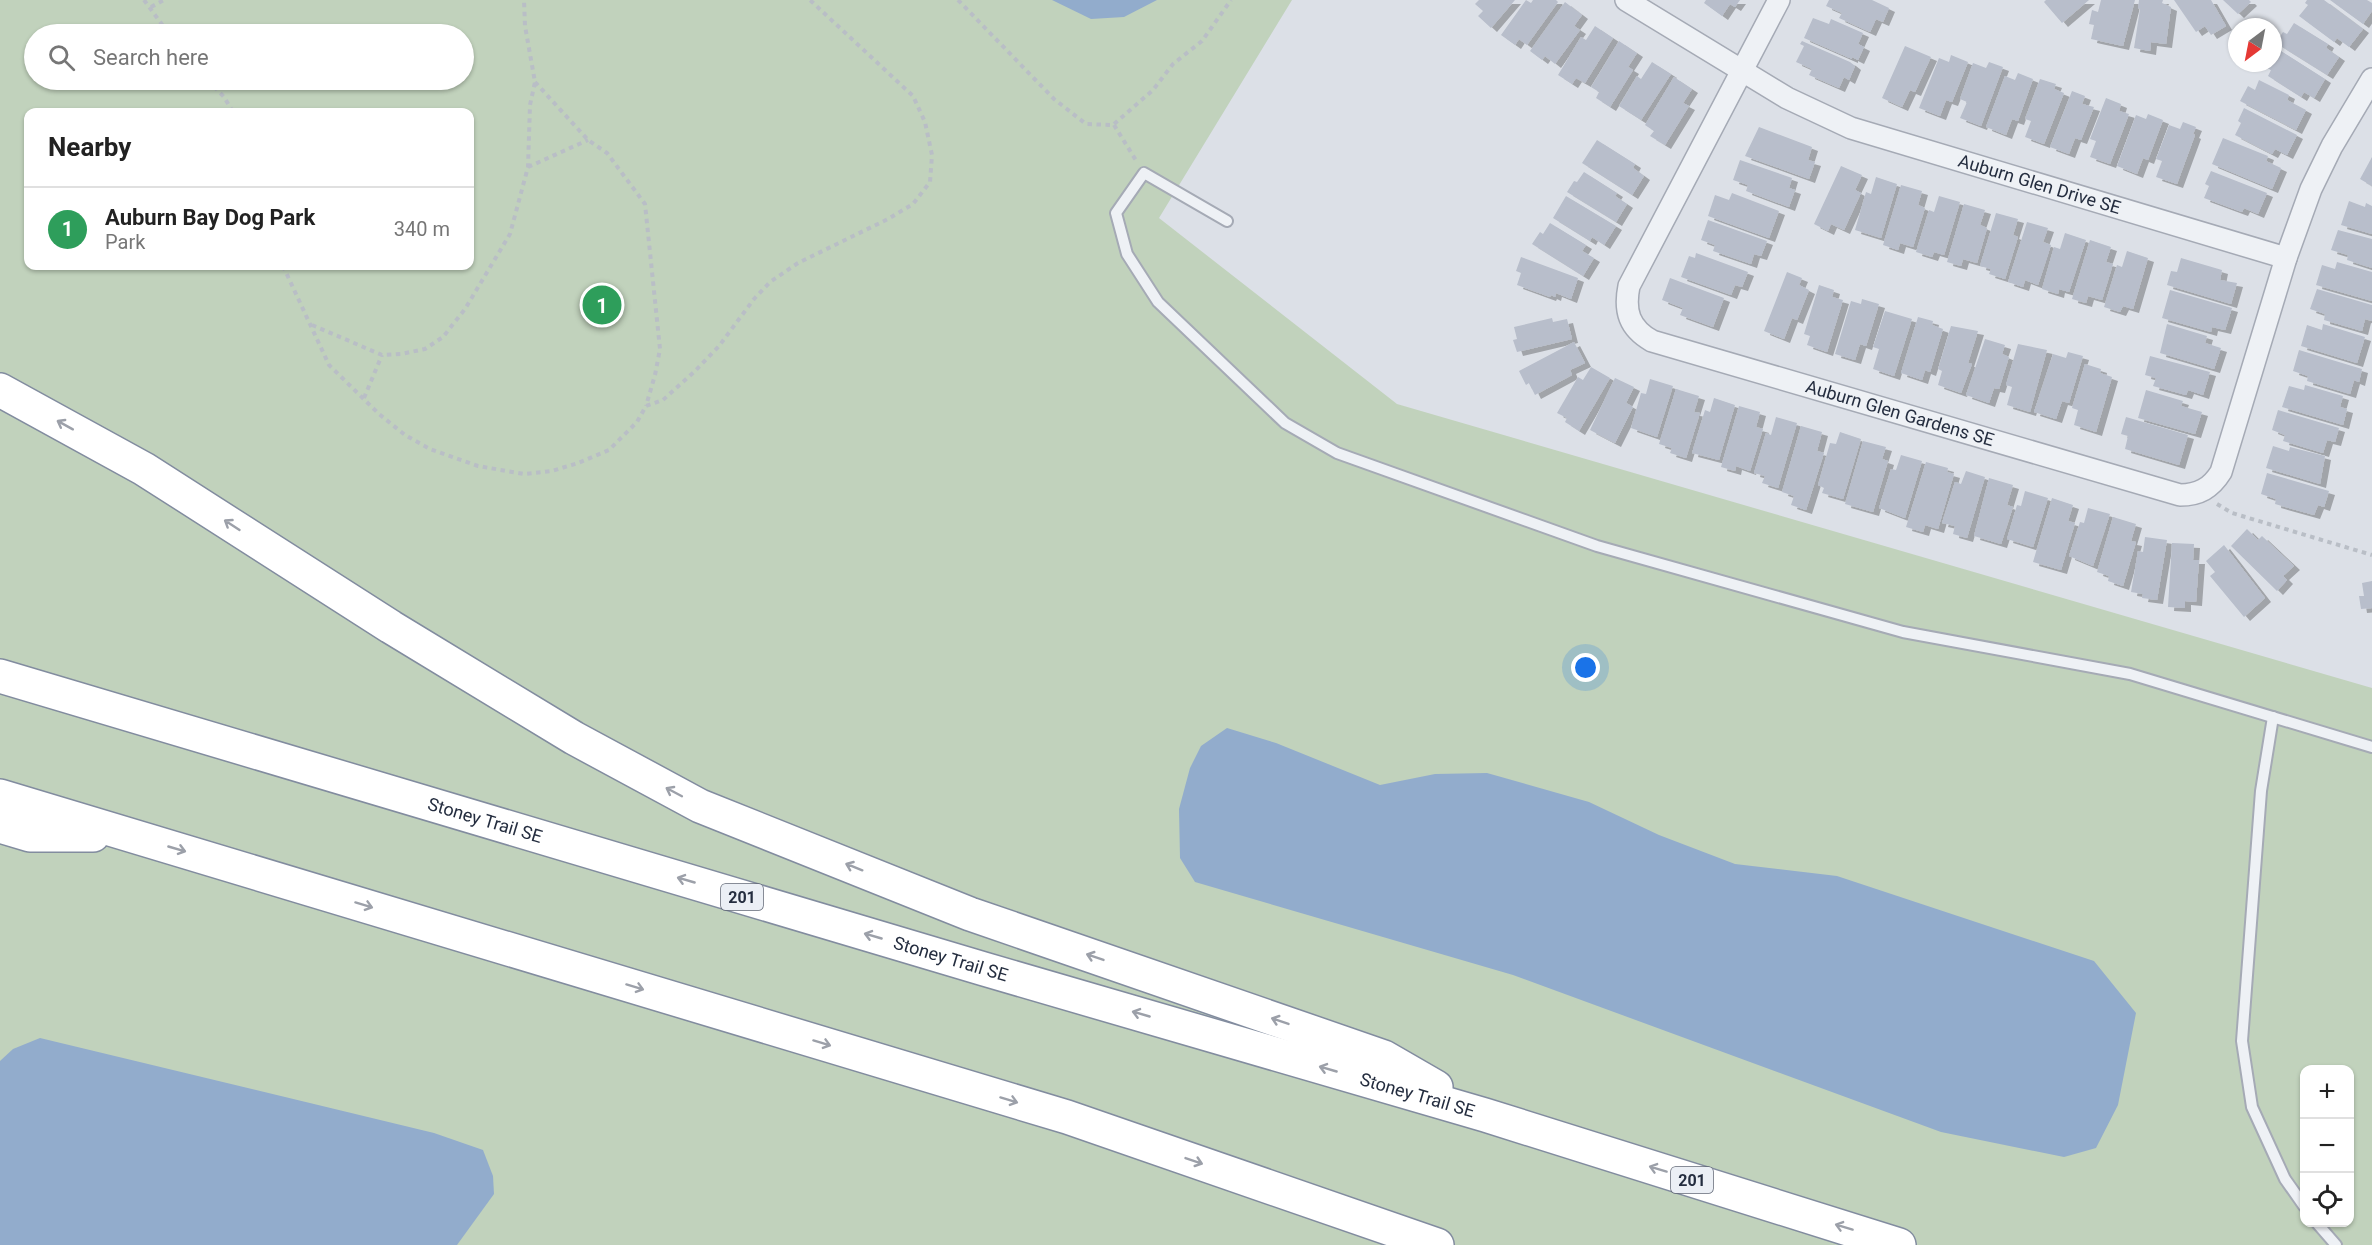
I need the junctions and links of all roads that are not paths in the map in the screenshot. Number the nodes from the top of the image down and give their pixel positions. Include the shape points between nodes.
1 (1626, 0) edge
2 (1779, 0) edge
3 (1742, 72) junction
4 (2372, 79) edge
5 (1227, 221) dead end
6 (2286, 258) junction
7 (0, 390) edge
8 (0, 676) edge
9 (2273, 717) junction
10 (2372, 747) edge
11 (0, 796) edge
12 (0, 826) edge
13 (126, 835) junction
14 (1485, 1114) junction
15 (2300, 1200) edge
16 (2320, 1227) edge
17 (1437, 1245) edge
18 (1899, 1245) edge
19 (2336, 1245) edge

1 - 3 street, Auburn Glen Drive SE
2 - 3 street, Auburn Glen Gardens SE
3 - 6 street, Auburn Glen Drive SE via 1851,128
3 - 6 street, Auburn Glen Gardens SE via 1629,286 1626,301 1632,326 1652,341 2171,494 2191,495 2214,483 2221,472
4 - 6 street via 2311,189
5 - 9 lane via 1144,172 1116,213 1127,254 1158,302 1285,423 1337,453 1609,549 1903,632 2130,674
14 -> 7 highway via 1384,1057 970,914 700,806 574,738 144,469
14 -> 8 highway, Stoney Trail SE / 201
9 - 10 lane
9 - 15 lane via 2261,791 2242,1041 2252,1107 2285,1179
11 - 13 highway
12 - 13 highway via 30,835
13 -> 17 highway via 1067,1118
18 -> 14 highway, Stoney Trail SE / 201
16 - 19 lane

